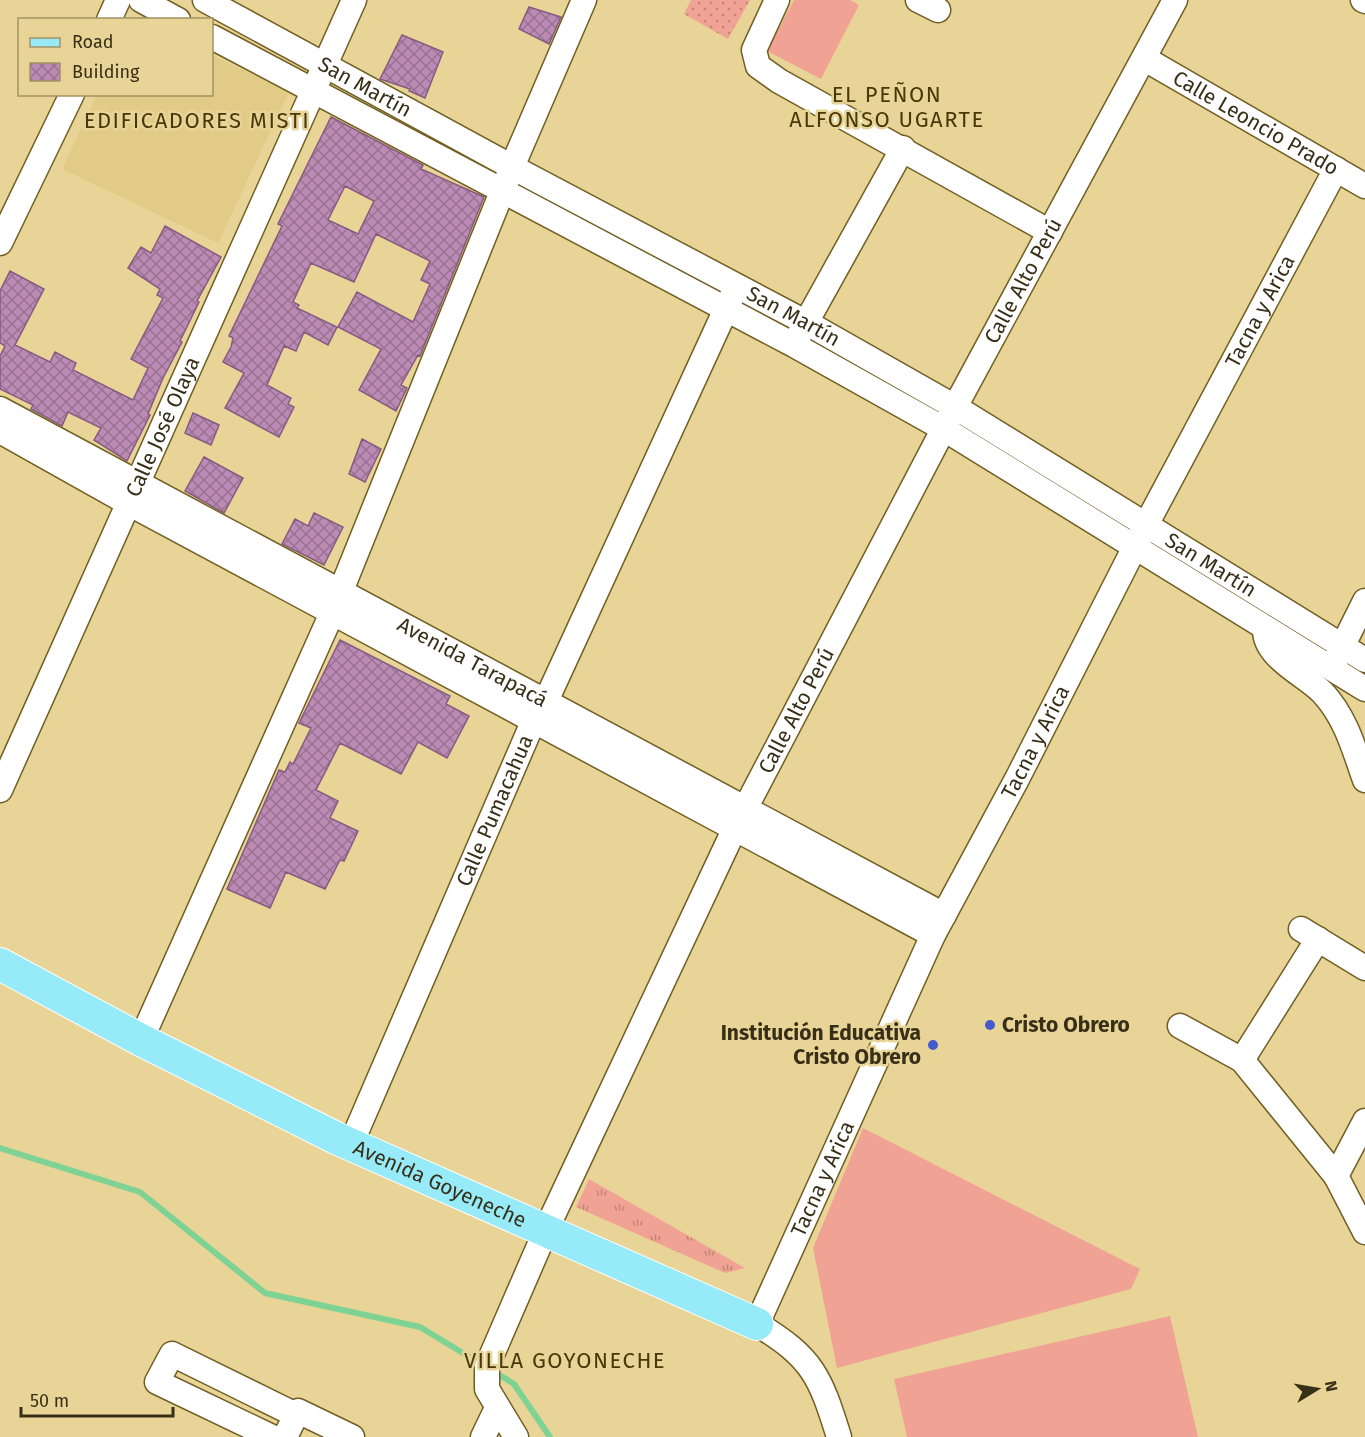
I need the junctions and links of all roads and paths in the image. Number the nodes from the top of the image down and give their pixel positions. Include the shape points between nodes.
1 (118, 0) edge
2 (141, 0) edge
3 (205, 0) edge
4 (354, 0) edge
5 (584, 0) edge
6 (777, 0) edge
7 (1175, 0) edge
8 (110, 18) edge
9 (174, 18) edge
10 (213, 38) edge
11 (1145, 58) junction
12 (325, 63) junction
13 (312, 91) junction
14 (71, 96) edge
15 (903, 148) junction
16 (512, 167) junction
17 (1336, 169) junction
18 (1365, 186) edge
19 (503, 192) junction
20 (1050, 232) junction
21 (0, 243) edge
22 (737, 285) junction
23 (726, 309) junction
24 (807, 323) junction
25 (794, 345) junction
26 (955, 407) junction
27 (0, 409) edge
28 (944, 429) junction
29 (0, 431) edge
30 (135, 495) junction
31 (1141, 536) junction
32 (1365, 601) edge
33 (336, 603) junction
34 (1276, 606) junction
35 (1265, 628) junction
36 (1342, 646) junction
37 (1365, 660) edge
38 (1331, 669) junction
39 (1365, 690) edge
40 (546, 701) junction
41 (533, 722) junction
42 (1365, 780) edge
43 (0, 790) edge
44 (740, 819) junction
45 (938, 925) junction
46 (0, 964) edge
47 (1365, 968) edge
48 (1180, 1026) dead end
49 (141, 1041) junction
50 (1242, 1060) junction
51 (1365, 1121) edge
52 (351, 1144) junction
53 (1336, 1176) junction
54 (546, 1230) junction
55 (1365, 1232) edge
56 (757, 1324) junction
57 (492, 1399) junction
58 (296, 1415) junction
59 (272, 1437) edge
60 (285, 1437) edge
61 (352, 1437) edge
62 (483, 1437) edge
63 (516, 1437) edge
64 (838, 1437) edge

1 - 8 street
2 - 9 street
3 - 12 street, San Martín
4 - 12 street, Calle José Olaya
5 - 16 street
6 - 15 street via 754,50 758,66
7 - 11 street, Calle Alto Perú
10 - 13 street, San Martín
11 - 17 street, Calle Leoncio Prado
11 - 20 street, Calle Alto Perú
12 - 13 street, Calle José Olaya
12 - 16 street, San Martín
13 - 19 street, San Martín
13 - 30 street, Calle José Olaya
14 - 21 street
15 - 20 street
15 - 24 street
16 - 19 street
16 - 22 street, San Martín
17 - 18 street, Calle Leoncio Prado
17 - 31 street, Tacna y Arica
19 - 23 street, San Martín
19 - 33 street
20 - 26 street, Calle Alto Perú
22 - 23 street, Calle Pumacahua
22 - 24 street, San Martín
23 - 25 street, San Martín
23 - 40 street, Calle Pumacahua
24 - 25 street
24 - 26 street, San Martín
25 - 28 street, San Martín
26 - 28 street, Calle Alto Perú
26 - 31 street, San Martín
27 - 30 street, Avenida Tarapacá
28 - 31 street, San Martín
28 - 44 street, Calle Alto Perú
29 - 30 street, Avenida Tarapacá
30 - 33 street, Avenida Tarapacá
30 - 43 street, Calle José Olaya
31 - 34 street, San Martín
31 - 35 street, San Martín
31 - 45 street, Tacna y Arica
32 - 36 street
33 - 40 street, Avenida Tarapacá
33 - 41 street, Avenida Tarapacá
33 - 49 street
34 - 35 street
34 - 36 street, San Martín
35 - 38 street, San Martín
35 - 42 street via 1270,646 1323,693 1345,722
36 - 37 street, San Martín
36 - 38 street
38 - 39 street, San Martín
40 - 41 street, Calle Pumacahua
40 - 44 street, Avenida Tarapacá
41 - 44 street, Avenida Tarapacá
41 - 52 street, Calle Pumacahua
44 - 45 street, Avenida Tarapacá
44 - 54 street, Calle Alto Perú
45 - 56 street, Tacna y Arica
46 - 49 main road, Avenida Goyeneche
47 - 50 street via 1310,934
48 - 50 street
49 - 52 main road, Avenida Goyeneche
50 - 53 street
51 - 53 street
52 - 54 main road, Avenida Goyeneche
53 - 55 street
54 - 56 main road, Avenida Goyeneche
54 - 57 street, Calle Alto Perú via 487,1366
56 - 64 street, Avenida Goyeneche via 783,1340 809,1364 825,1393
57 - 62 street
57 - 63 street
58 - 59 street via 172,1354 157,1382
58 - 60 street
58 - 61 street via 298,1411

